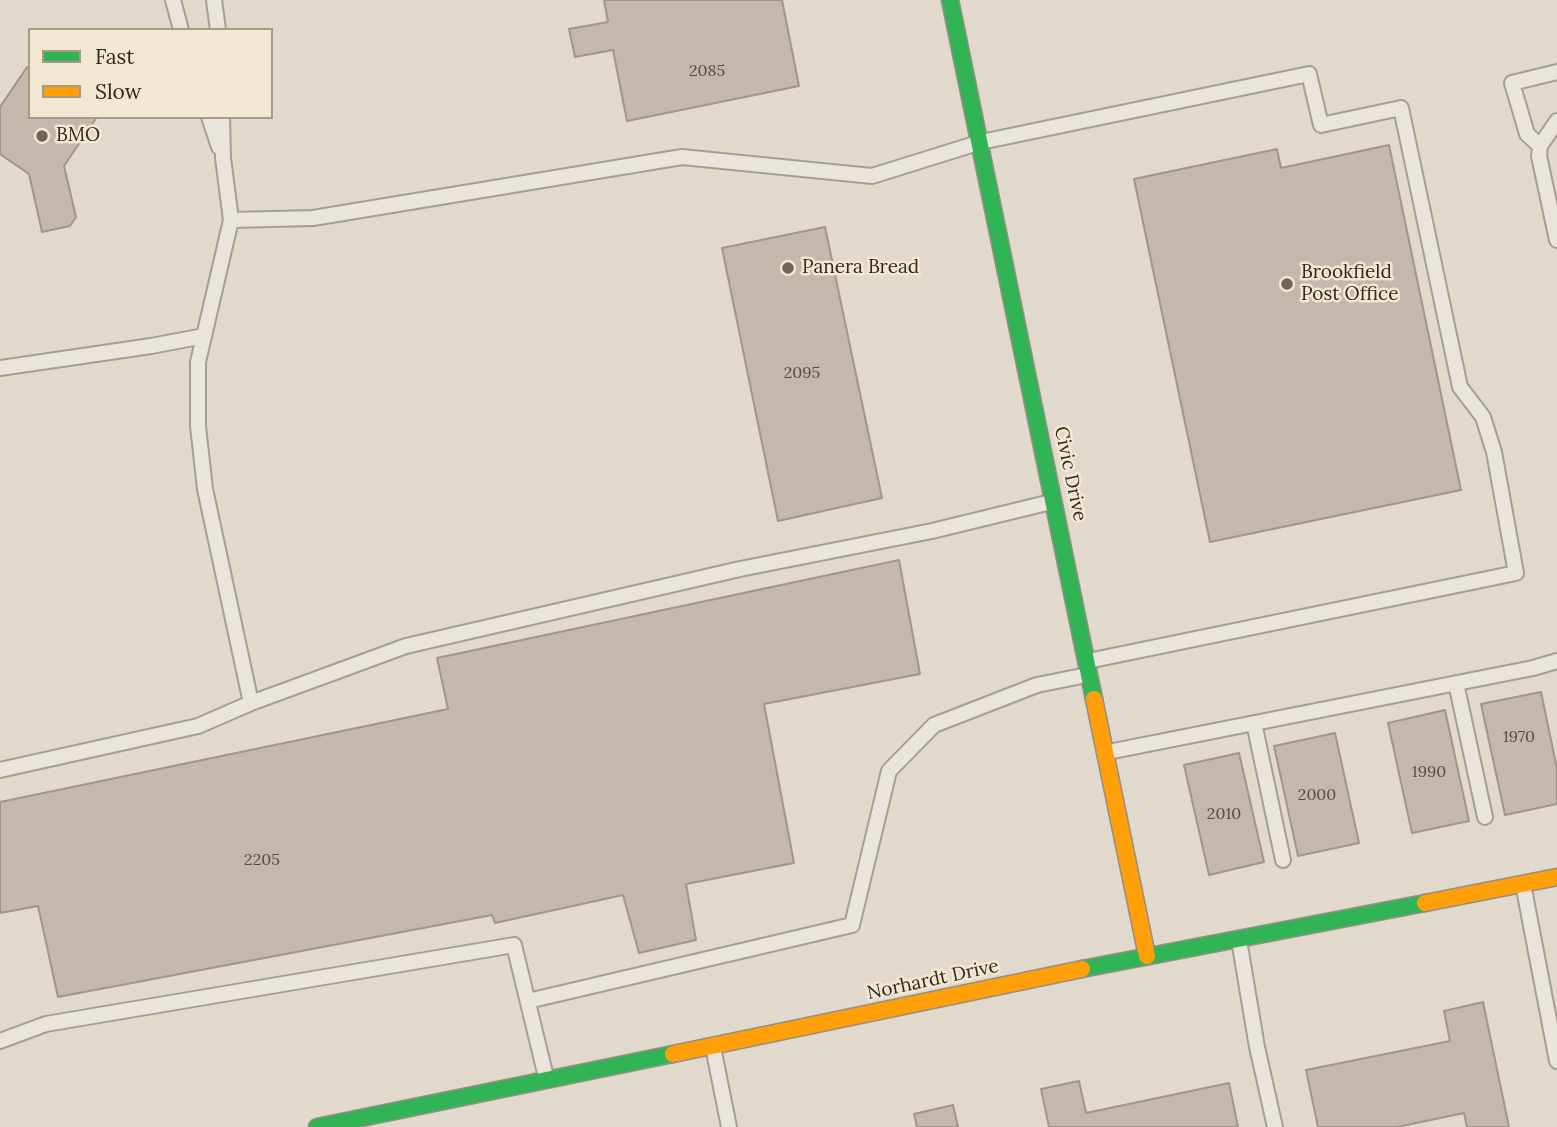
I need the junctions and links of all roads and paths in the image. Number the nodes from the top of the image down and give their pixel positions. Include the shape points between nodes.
1 (173, 0) edge
2 (214, 0) edge
3 (950, 0) edge
4 (180, 28) edge
5 (218, 28) edge
6 (1557, 72) edge
7 (210, 119) edge
8 (222, 119) edge
9 (1557, 121) edge
10 (981, 142) junction
11 (1540, 146) junction
12 (223, 158) junction
13 (231, 220) junction
14 (1557, 240) edge
15 (204, 336) junction
16 (0, 368) edge
17 (1054, 501) junction
18 (1557, 661) edge
19 (1089, 668) junction
20 (1456, 683) junction
21 (251, 702) junction
22 (1254, 723) junction
23 (1106, 752) junction
24 (0, 770) edge
25 (1485, 817) dead end
26 (1283, 860) dead end
27 (1557, 877) edge
28 (1522, 883) junction
29 (1239, 938) junction
30 (1147, 956) junction
31 (528, 1001) junction
32 (0, 1041) edge
33 (713, 1046) junction
34 (1557, 1061) edge
35 (547, 1081) junction
36 (317, 1127) edge
37 (729, 1127) edge
38 (1275, 1127) edge

1 - 4 lane
2 - 5 lane
3 - 10 street, Civic Drive
6 - 11 lane via 1512,83 1527,134
7 - 12 lane
8 - 12 lane
9 - 11 lane
10 - 13 lane via 872,176 682,156 313,218
10 - 17 street, Civic Drive
10 - 19 lane via 1309,74 1321,125 1401,108 1460,387 1483,417 1493,452 1516,573
11 - 14 lane
12 - 13 lane
13 - 15 lane
15 - 16 lane
15 - 21 lane via 198,362 198,426 205,489
17 - 19 street, Civic Drive
17 - 21 lane via 406,646
18 - 20 lane
19 - 23 street, Civic Drive
19 - 31 lane via 934,725 889,771 852,925
20 - 22 lane
20 - 25 lane
21 - 24 lane via 198,726
22 - 23 lane
22 - 26 lane
23 - 30 street, Civic Drive
27 - 28 street, Norhardt Drive
28 - 29 street, Norhardt Drive
28 - 34 lane
29 - 30 street, Norhardt Drive
29 - 38 lane
30 - 33 street, Norhardt Drive
31 - 32 lane via 514,945 46,1024
31 - 35 lane
33 - 35 street, Norhardt Drive
33 - 37 lane
35 - 36 street, Norhardt Drive

